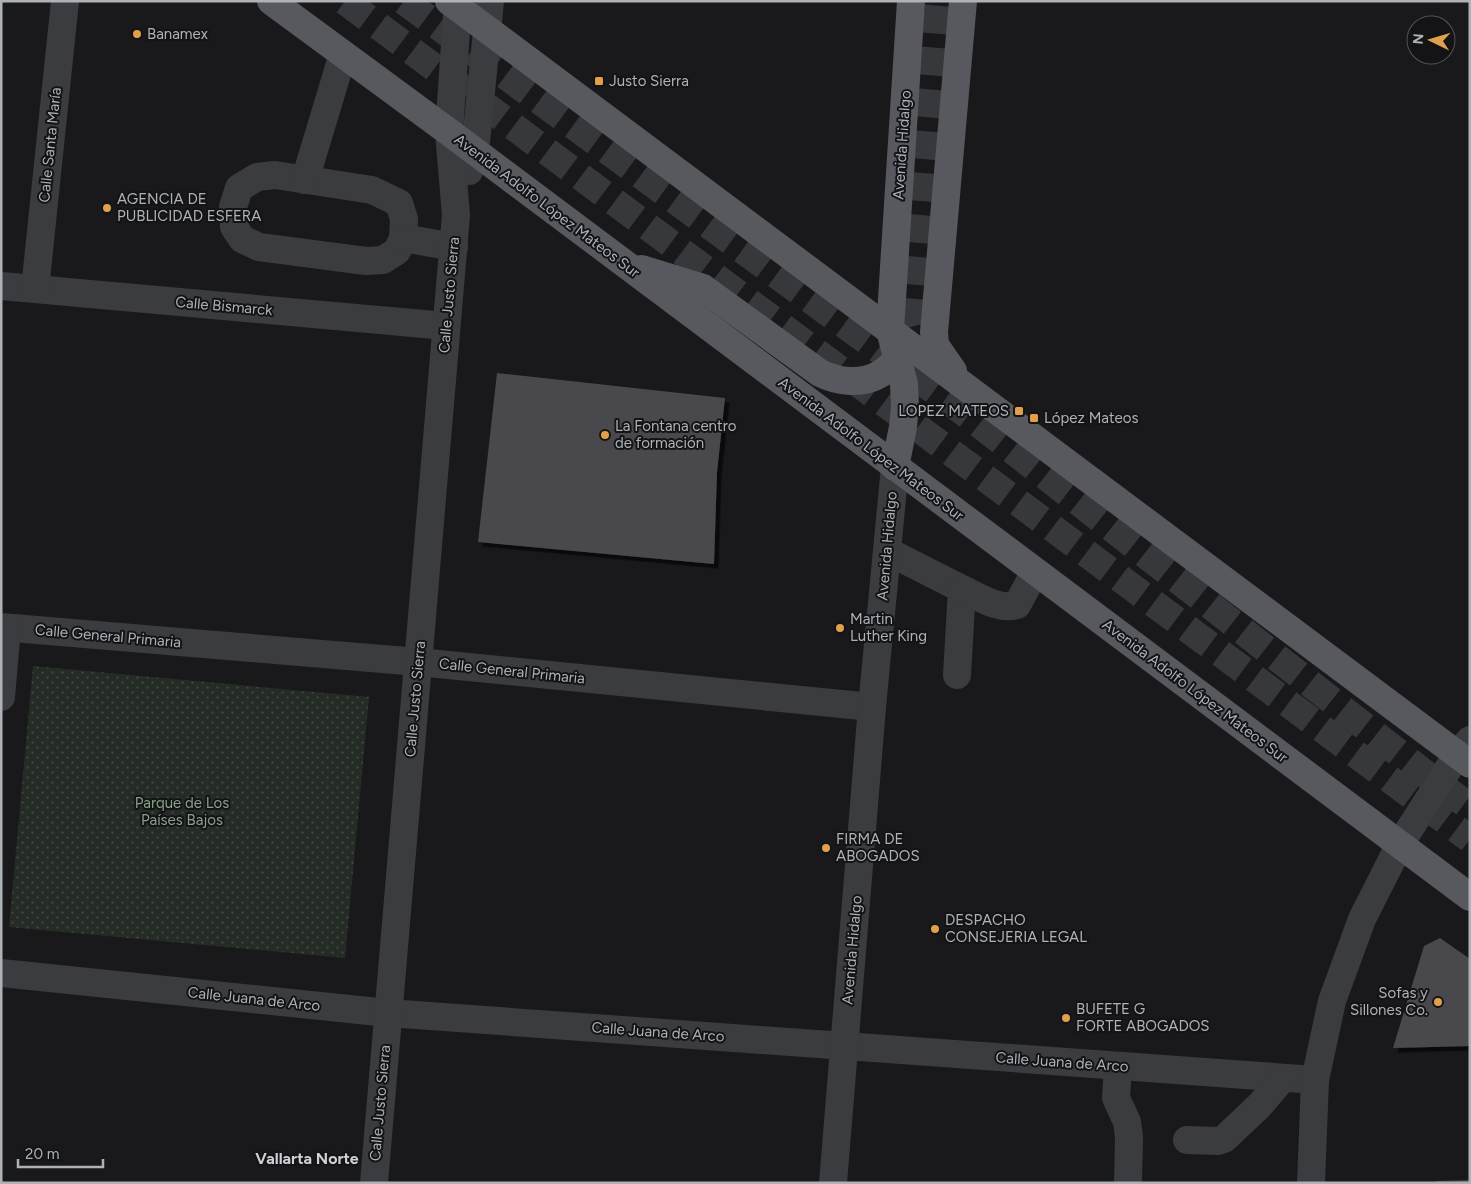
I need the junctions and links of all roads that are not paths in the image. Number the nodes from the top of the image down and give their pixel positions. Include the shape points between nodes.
1 (65, 1) edge
2 (271, 1) edge
3 (490, 1) edge
4 (911, 1) edge
5 (963, 1) edge
6 (455, 4) edge
7 (487, 28) junction
8 (343, 54) junction
9 (449, 132) junction
10 (475, 152) junction
11 (305, 180) junction
12 (456, 215) junction
13 (403, 238) junction
14 (454, 247) junction
15 (623, 263) junction
16 (1, 286) edge
17 (35, 289) junction
18 (446, 326) junction
19 (890, 330) junction
20 (898, 359) junction
21 (962, 384) junction
22 (895, 467) junction
23 (887, 550) junction
24 (1035, 572) junction
25 (962, 589) junction
26 (4, 628) edge
27 (418, 662) junction
28 (957, 675) dead end
29 (1, 698) edge
30 (872, 707) junction
31 (1466, 753) edge
32 (1400, 844) junction
33 (1470, 897) edge
34 (1, 973) edge
35 (388, 1013) junction
36 (844, 1046) junction
37 (1118, 1066) junction
38 (1283, 1078) junction
39 (1315, 1080) junction
40 (1187, 1140) dead end
41 (374, 1183) edge
42 (833, 1183) edge
43 (1128, 1183) edge
44 (1310, 1183) edge

1 - 17 street, Calle Santa María
2 - 8 main road, Avenida Adolfo López Mateos Sur
3 - 7 street, Calle Justo Sierra
4 - 19 main road, Avenida Hidalgo
5 - 21 main road via 934,332 935,345
6 - 7 main road
6 - 9 street, Calle Justo Sierra
7 - 10 street, Calle Justo Sierra
7 - 19 main road
8 - 9 main road, Avenida Adolfo López Mateos Sur
8 - 11 street
9 - 10 main road, Avenida Adolfo López Mateos Sur
9 - 12 street, Calle Justo Sierra
10 - 12 street, Calle Justo Sierra
10 - 15 main road, Avenida Adolfo López Mateos Sur
11 - 13 street via 372,190 398,203 404,219
11 - 13 street via 275,175 257,177 239,188 233,207 234,227 242,239 259,247 366,261 383,260 397,251
12 - 14 street, Calle Justo Sierra
13 - 14 street
14 - 18 street, Calle Justo Sierra
15 - 20 main road via 703,288 830,378 858,381 880,375
15 - 22 main road, Avenida Adolfo López Mateos Sur
16 - 17 street, Calle Bismarck
17 - 18 street, Calle Bismarck
18 - 27 street, Calle Justo Sierra
19 - 20 main road, Avenida Hidalgo
19 - 21 main road
20 - 22 main road, Avenida Hidalgo via 905,406
21 - 31 main road via 1057,457
22 - 23 street, Avenida Hidalgo
22 - 24 main road, Avenida Adolfo López Mateos Sur
23 - 25 street
23 - 30 street, Avenida Hidalgo
24 - 25 street via 1017,605 1009,608
24 - 32 main road, Avenida Adolfo López Mateos Sur
25 - 28 street
26 - 27 street, Calle General Primaria
26 - 29 street
27 - 30 street, Calle General Primaria
27 - 35 street, Calle Justo Sierra
30 - 36 street, Avenida Hidalgo
31 - 32 street
32 - 33 main road, Avenida Adolfo López Mateos Sur
32 - 39 street via 1362,919 1332,1002
34 - 35 street, Calle Juana de Arco
35 - 36 street, Calle Juana de Arco
35 - 41 street, Calle Justo Sierra
36 - 37 street, Calle Juana de Arco
36 - 42 street, Avenida Hidalgo
37 - 38 street, Calle Juana de Arco
37 - 43 street via 1116,1098 1127,1122 1129,1137
38 - 39 street, Calle Juana de Arco
38 - 40 street via 1259,1106 1224,1138 1218,1141
39 - 44 street

